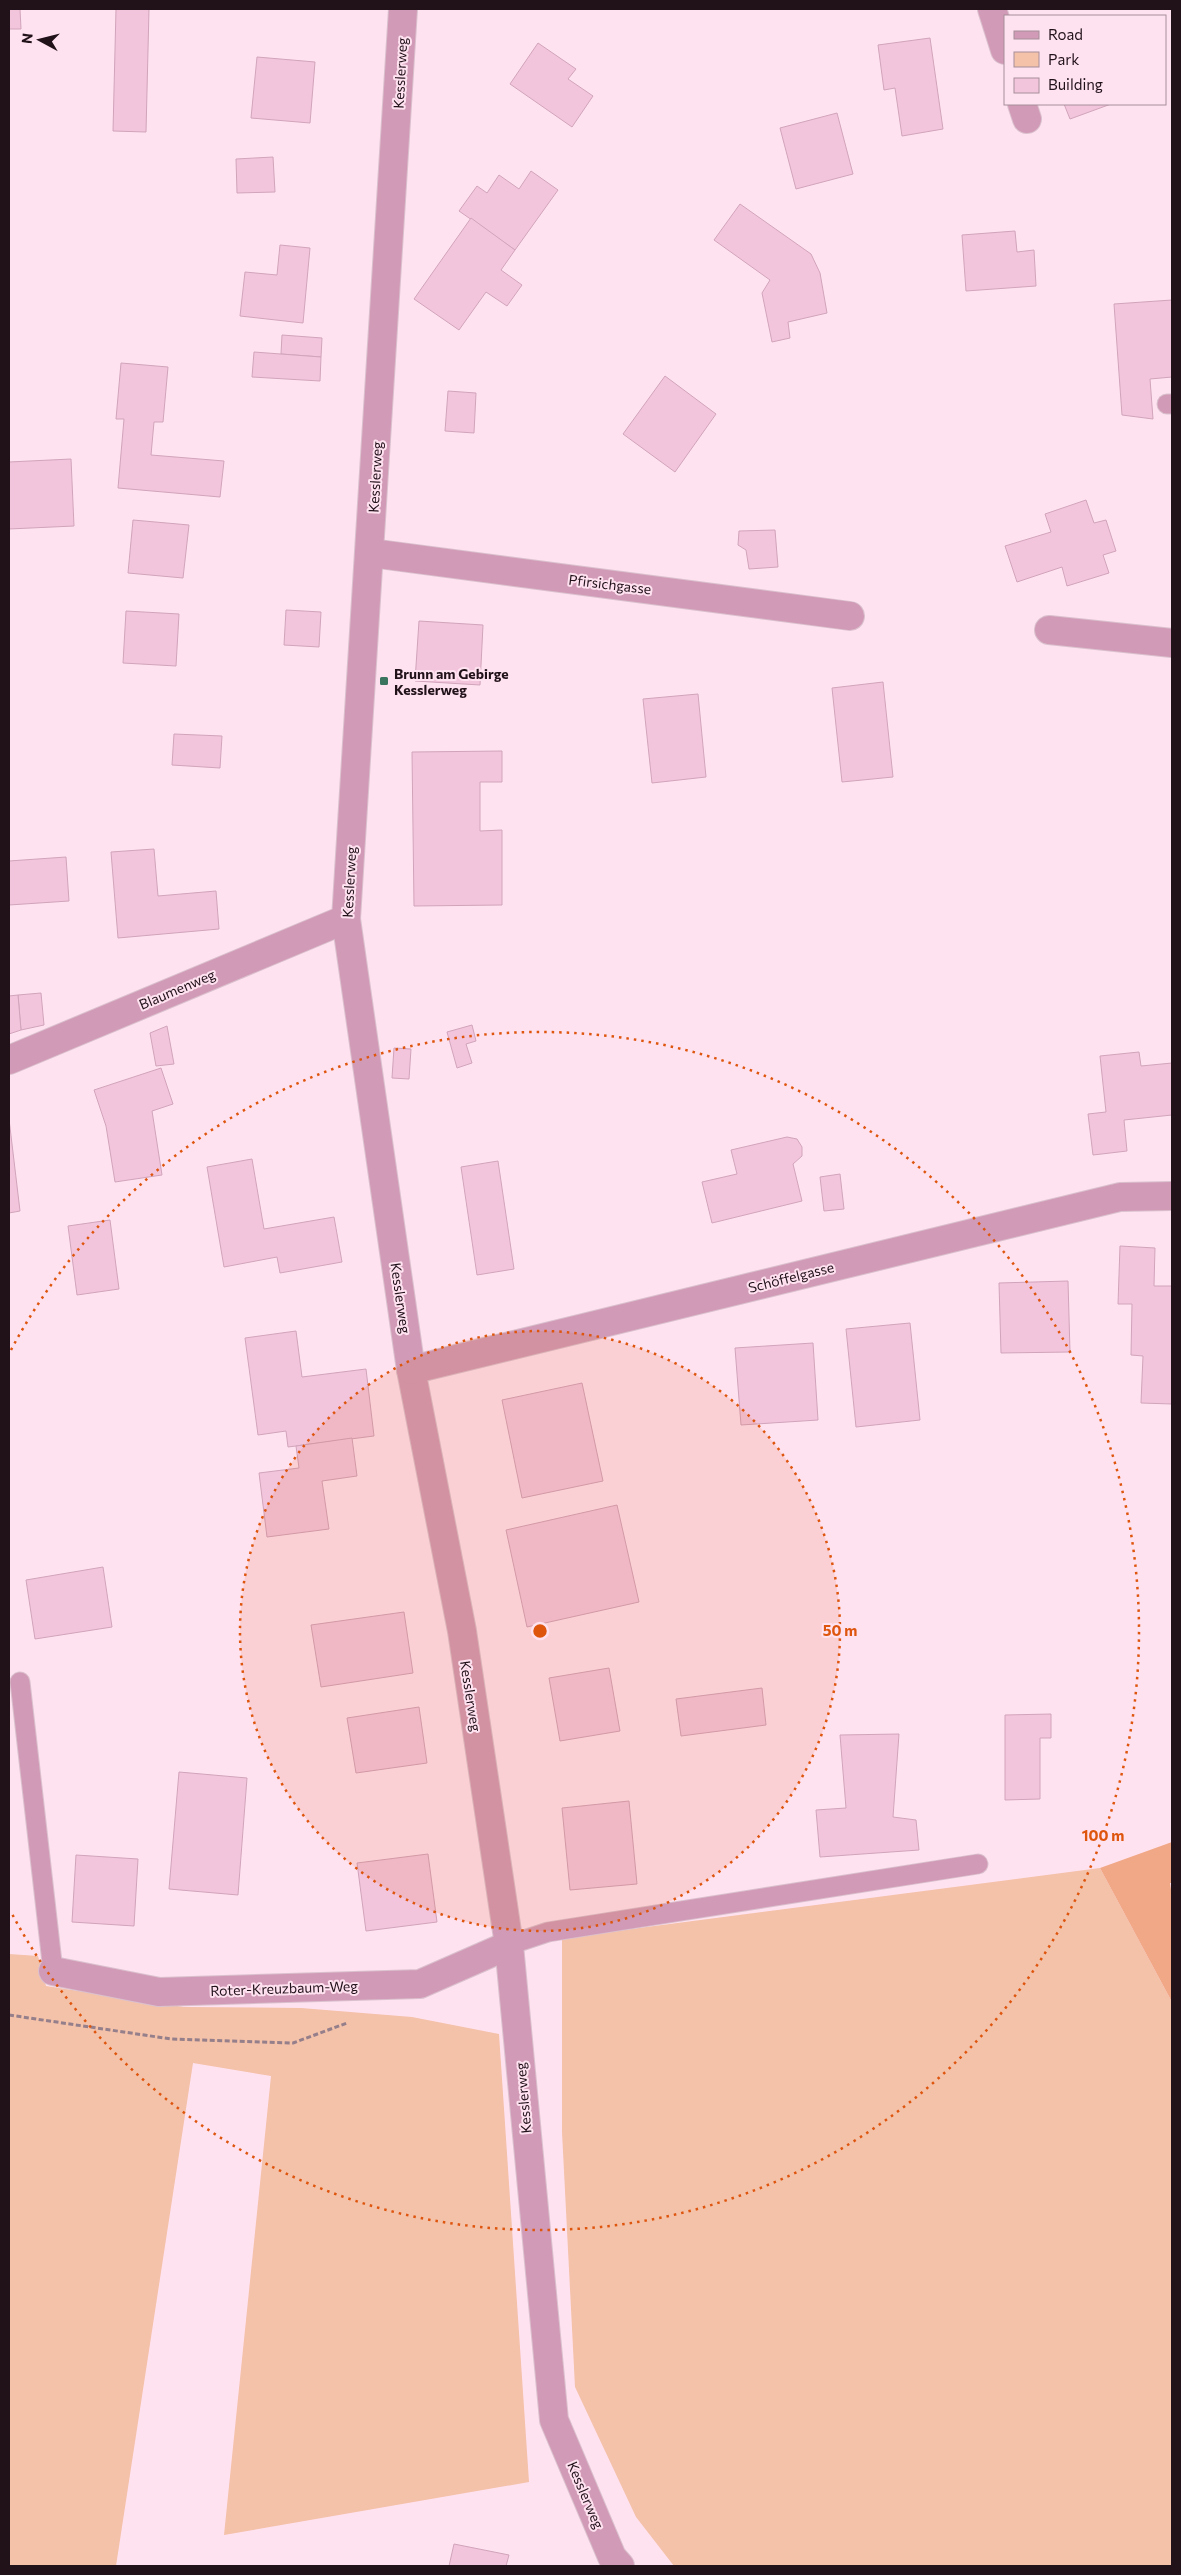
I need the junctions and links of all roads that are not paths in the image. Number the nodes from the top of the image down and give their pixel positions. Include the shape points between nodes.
1 (403, 9) edge
2 (992, 9) edge
3 (1004, 47) edge
4 (370, 553) junction
5 (850, 616) dead end
6 (1049, 630) dead end
7 (1172, 643) edge
8 (346, 919) junction
9 (9, 1060) edge
10 (1172, 1196) edge
11 (411, 1370) junction
12 (20, 1682) dead end
13 (978, 1864) dead end
14 (509, 1946) junction
15 (53, 1971) joint
16 (620, 2566) edge

1 - 4 street, Kesslerweg
2 - 3 street
4 - 5 street, Pfirsichgasse
4 - 8 street, Kesslerweg
6 - 7 street
8 - 9 street, Blaumenweg
8 - 11 street, Kesslerweg
10 - 11 street, Schöffelgasse via 1111,1200
11 - 14 street, Kesslerweg via 462,1631
12 - 15 lane
13 - 14 lane via 548,1932
14 - 15 street, Roter-Kreuzbaum-Weg via 420,1984 159,1992
14 - 16 street, Kesslerweg via 554,2420 612,2557

